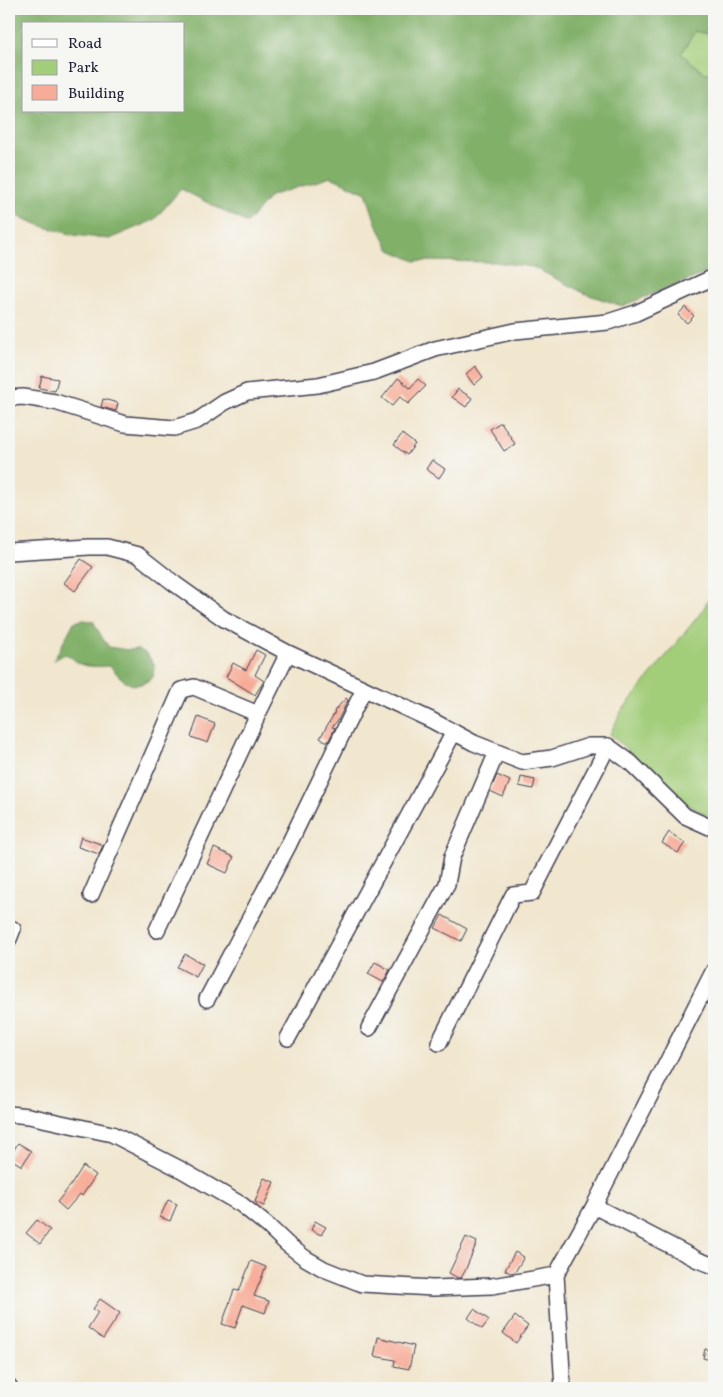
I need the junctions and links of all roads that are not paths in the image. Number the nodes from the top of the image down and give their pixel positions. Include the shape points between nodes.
1 (714, 277) edge
2 (9, 398) edge
3 (9, 552) edge
4 (288, 653) junction
5 (364, 689) junction
6 (258, 714) junction
7 (454, 732) junction
8 (608, 746) junction
9 (496, 752) junction
10 (714, 829) edge
11 (91, 895) dead end
12 (157, 930) dead end
13 (714, 970) edge
14 (207, 999) dead end
15 (369, 1028) dead end
16 (288, 1038) dead end
17 (439, 1043) dead end
18 (9, 1114) edge
19 (594, 1206) junction
20 (714, 1266) edge
21 (556, 1275) junction
22 (562, 1388) edge

1 - 2 street via 636,313 608,322 514,331 435,349 374,372 318,385 247,392 197,421 174,428 124,424 55,402
3 - 4 street via 107,547 138,554 224,619
4 - 5 street
4 - 6 street
5 - 7 street
5 - 14 street via 288,846
6 - 11 street via 194,687 181,690
6 - 12 street
7 - 9 street
7 - 16 street
8 - 9 street via 589,746 552,758 522,762
8 - 10 street via 631,763 685,816
8 - 17 street via 532,893 513,895
9 - 15 street via 452,857 447,884
13 - 19 street
18 - 21 street via 112,1134 180,1168 242,1205 305,1258 362,1284 433,1288 492,1286
19 - 20 street
19 - 21 street
21 - 22 street

